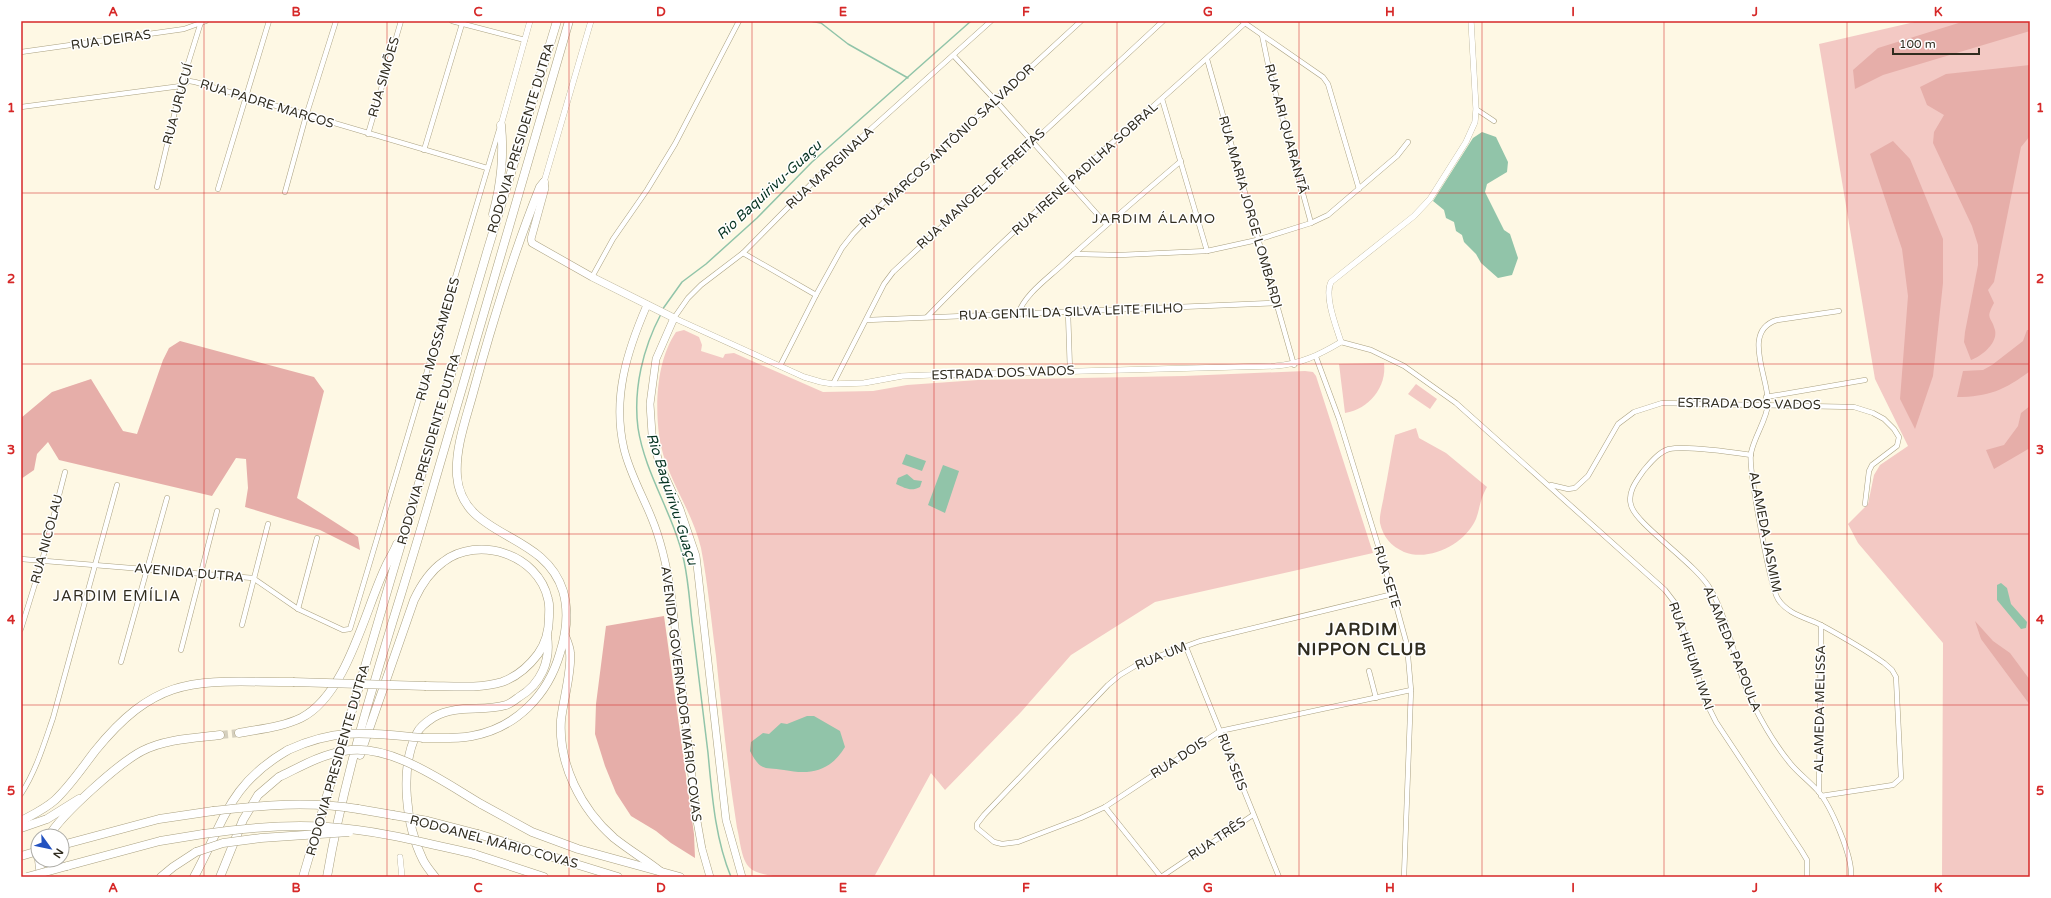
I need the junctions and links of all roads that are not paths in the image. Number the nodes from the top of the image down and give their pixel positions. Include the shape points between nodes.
1 (206, 21) edge
2 (269, 21) edge
3 (336, 21) edge
4 (401, 21) edge
5 (452, 21) edge
6 (530, 21) edge
7 (557, 21) edge
8 (569, 21) edge
9 (591, 21) edge
10 (739, 21) edge
11 (991, 21) edge
12 (1082, 21) edge
13 (1163, 21) edge
14 (1471, 21) edge
15 (1243, 22) edge
16 (200, 23) edge
17 (462, 24) junction
18 (1262, 35) junction
19 (525, 40) junction
20 (21, 52) edge
21 (954, 56) junction
22 (1207, 59) junction
23 (182, 86) junction
24 (246, 97) junction
25 (1162, 99) junction
26 (996, 101) junction
27 (21, 107) edge
28 (1476, 109) junction
29 (306, 116) junction
30 (1494, 120) dead end
31 (501, 125) junction
32 (368, 134) junction
33 (1032, 142) junction
34 (1408, 142) dead end
35 (424, 150) junction
36 (1181, 161) junction
37 (487, 168) junction
38 (544, 182) junction
39 (1069, 182) junction
40 (157, 187) dead end
41 (218, 189) dead end
42 (1359, 189) junction
43 (285, 192) dead end
44 (1311, 223) junction
45 (1106, 224) junction
46 (1257, 240) junction
47 (1206, 251) junction
48 (487, 252) junction
49 (743, 253) junction
50 (1074, 254) junction
51 (592, 277) junction
52 (816, 295) junction
53 (1275, 303) junction
54 (650, 307) junction
55 (1838, 311) dead end
56 (1068, 312) junction
57 (1018, 314) junction
58 (927, 317) junction
59 (674, 318) junction
60 (867, 320) junction
61 (1341, 342) junction
62 (1316, 357) junction
63 (1294, 365) junction
64 (780, 366) junction
65 (1070, 371) junction
66 (1865, 380) dead end
67 (833, 384) junction
68 (1766, 397) junction
69 (1768, 404) junction
70 (1751, 454) junction
71 (65, 472) dead end
72 (1548, 483) junction
73 (117, 485) dead end
74 (167, 498) dead end
75 (1865, 504) dead end
76 (217, 511) dead end
77 (268, 524) dead end
78 (405, 530) junction
79 (317, 538) dead end
80 (21, 559) edge
81 (42, 561) junction
82 (94, 565) junction
83 (148, 569) junction
84 (200, 573) junction
85 (253, 578) junction
86 (1393, 594) junction
87 (298, 609) junction
88 (1821, 625) junction
89 (242, 626) dead end
90 (21, 629) edge
91 (343, 630) joint
92 (564, 631) junction
93 (547, 635) junction
94 (1186, 647) junction
95 (181, 650) dead end
96 (121, 662) dead end
97 (1369, 671) dead end
98 (1411, 690) junction
99 (1376, 698) junction
100 (1220, 731) junction
101 (239, 733) tunnel mouth
102 (220, 735) tunnel mouth
103 (21, 794) edge
104 (88, 794) junction
105 (1820, 794) junction
106 (345, 797) junction
107 (1105, 807) junction
108 (984, 815) joint
109 (1253, 815) junction
110 (21, 821) edge
111 (21, 828) edge
112 (54, 828) edge
113 (356, 830) junction
114 (70, 843) edge
115 (400, 857) dead end
116 (661, 872) junction
117 (27, 877) edge
118 (161, 877) edge
119 (194, 877) edge
120 (220, 877) edge
121 (303, 877) edge
122 (327, 877) edge
123 (402, 877) edge
124 (435, 877) edge
125 (544, 877) edge
126 (618, 877) edge
127 (680, 877) edge
128 (710, 877) edge
129 (742, 877) edge
130 (1161, 877) edge
131 (1279, 877) edge
132 (1404, 877) edge
133 (1807, 877) edge
134 (1851, 877) edge

1 - 16 street, RUA DEIRAS
2 - 24 street
3 - 29 street
4 - 32 street, RUA SIMÕES
5 - 17 street
6 - 19 street, RUA MOSSAMEDES
7 - 48 highway, RODOVIA PRESIDENTE DUTRA
8 - 106 highway, RODOVIA PRESIDENTE DUTRA via 450,431 377,667
9 - 38 street
10 - 51 street via 675,144 613,239
11 - 21 street, RUA MARGINALA
12 - 26 street, RUA MARCOS ANTÔNIO SALVADOR
13 - 33 street, RUA MANOEL DE FREITAS
14 - 28 street
15 - 18 street
15 - 22 street, RUA IRENE PADILHA SOBRAL
16 - 20 street, RUA DEIRAS via 184,29
16 - 23 street, RUA URUCUÍ
17 - 19 street
17 - 35 street
18 - 42 street via 1322,77 1328,84
18 - 44 street, RUA ARI QUARANTÃ
19 - 31 street, RUA MOSSAMEDES
21 - 26 street
21 - 49 street, RUA MARGINALA via 824,171
22 - 25 street, RUA IRENE PADILHA SOBRAL
22 - 46 street, RUA MARIA JORGE LOMBARDI
23 - 24 street, RUA PADRE MARCOS via 189,81 195,82
23 - 27 street, RUA PADRE MARCOS
23 - 40 street, RUA URUCUÍ
24 - 29 street, RUA PADRE MARCOS
24 - 41 street
25 - 36 street
25 - 39 street, RUA IRENE PADILHA SOBRAL
26 - 33 street
26 - 52 street, RUA MARCOS ANTÔNIO SALVADOR via 884,202 853,234 842,248
28 - 30 street
28 - 61 street via 1475,122 1466,142 1430,199 1414,216 1328,286
29 - 32 street, RUA PADRE MARCOS
29 - 43 street
31 - 37 street, RUA MOSSAMEDES
31 - 48 highway via 501,176 494,213 486,235
32 - 35 street, RUA PADRE MARCOS
33 - 39 street
33 - 60 street, RUA MANOEL DE FREITAS via 896,268 884,284
34 - 42 street via 1397,156
35 - 37 street, RUA PADRE MARCOS
36 - 45 street
36 - 47 street
37 - 91 street, RUA MOSSAMEDES via 352,626 347,631
38 - 51 main road via 532,243
38 - 92 highway via 519,241 488,337 458,454 457,476 465,503 474,515 528,546 549,565 562,590 566,608
39 - 45 street
39 - 58 street, RUA IRENE PADILHA SOBRAL
42 - 44 street via 1328,215
44 - 46 street
45 - 50 street
46 - 47 street
46 - 53 street, RUA MARIA JORGE LOMBARDI
47 - 50 street via 1120,255
48 - 78 highway, RODOVIA PRESIDENTE DUTRA
49 - 52 street
49 - 59 street, RUA MARGINALA via 701,285
50 - 57 street via 1028,297
51 - 54 main road
52 - 64 street, RUA MARCOS ANTÔNIO SALVADOR
53 - 56 street, RUA GENTIL DA SILVA LEITE FILHO
53 - 63 street, RUA MARIA JORGE LOMBARDI
54 - 59 main road
54 - 128 main road, AVENIDA GOVERNADOR MÁRIO COVAS via 630,346 623,372 620,421 630,468 652,519 666,563 697,821
55 - 68 street via 1767,323 1759,338
56 - 57 street, RUA GENTIL DA SILVA LEITE FILHO
56 - 65 street
57 - 58 street, RUA GENTIL DA SILVA LEITE FILHO
58 - 60 street, RUA GENTIL DA SILVA LEITE FILHO
59 - 64 street, ESTRADA DOS VADOS
59 - 129 main road via 656,359 650,404 652,434 659,463 696,556 726,820
60 - 67 street, RUA MANOEL DE FREITAS
61 - 62 street, ESTRADA DOS VADOS
61 - 72 street, RUA HIFUMI IWAI via 1389,358 1427,382 1456,403
62 - 63 street, ESTRADA DOS VADOS
62 - 86 street, RUA SETE via 1339,419
63 - 65 street, ESTRADA DOS VADOS
64 - 67 street, ESTRADA DOS VADOS via 804,377
65 - 67 street, ESTRADA DOS VADOS via 930,374 864,383
66 - 68 street
68 - 69 street
69 - 70 street, ALAMEDA JASMIM
69 - 72 street, ESTRADA DOS VADOS via 1674,402 1643,408 1625,417 1618,424 1595,466 1582,483 1568,489
69 - 75 street, ESTRADA DOS VADOS via 1854,407 1873,413 1894,429 1899,442 1894,449 1872,465
70 - 88 street, ALAMEDA JASMIM via 1759,515 1777,598 1790,612
70 - 105 street, ALAMEDA PAPOULA via 1682,449 1663,452 1648,464 1634,485 1630,496 1631,506 1641,520 1700,574 1711,590 1753,703 1790,763
71 - 81 street, RUA NICOLAU
72 - 133 street, RUA HIFUMI IWAI via 1665,590 1675,603 1706,702 1733,749 1807,860
73 - 82 street
74 - 83 street
76 - 84 street
77 - 85 street
78 - 101 highway via 386,566 347,660 323,699 302,717 290,722
78 - 121 highway, RODOVIA PRESIDENTE DUTRA
79 - 87 street
80 - 81 street, AVENIDA DUTRA
81 - 82 street, AVENIDA DUTRA
81 - 90 street, RUA NICOLAU
82 - 83 street, AVENIDA DUTRA
82 - 103 street via 46,738
83 - 84 street, AVENIDA DUTRA
83 - 96 street
84 - 85 street, AVENIDA DUTRA
84 - 95 street
85 - 87 street, AVENIDA DUTRA
85 - 89 street
86 - 94 street, RUA UM via 1220,634
86 - 98 street, RUA SETE via 1407,645
87 - 91 street, AVENIDA DUTRA
88 - 105 street, ALAMEDA MELISSA
88 - 105 street, ALAMEDA JASMIM via 1873,655 1892,670 1896,677 1901,778 1893,785
92 - 116 highway via 570,654 561,721 564,752 575,787 598,822
92 - 119 highway, bridge via 562,647 552,677 543,691 520,715 495,728 473,736 457,738 341,733 288,750 264,765 228,805
93 - 106 highway via 549,604 546,591 538,577 508,554 494,550 468,550 444,561 434,569 414,600
93 - 110 highway, bridge via 542,649 525,668 504,681 478,685 293,682 195,684 172,689 148,700 118,725 54,802
93 - 124 highway via 549,647 544,670 537,682 524,694 506,705 464,708 436,716 417,733 407,775 411,829 423,861
94 - 100 street, RUA SEIS
94 - 108 street, RUA UM via 1140,663 1120,675
97 - 99 street
98 - 99 street, RUA DOIS
98 - 132 street, RUA SETE
99 - 100 street, RUA DOIS
100 - 107 street, RUA DOIS
100 - 109 street, RUA SEIS
102 - 104 highway via 180,740 141,751
104 - 111 highway via 47,819
104 - 112 highway
105 - 134 street, ALAMEDA PAPOULA via 1847,848
106 - 122 highway, RODOVIA PRESIDENTE DUTRA
107 - 108 street, RUA DOIS via 1011,844 994,842 980,832 977,824
107 - 130 street
109 - 130 street, RUA TRÊS
109 - 131 street, RUA SEIS
113 - 117 highway, RODOANEL MÁRIO COVAS, bridge via 272,826 203,834 160,841
113 - 118 highway, bridge via 342,834 262,838 223,843 196,852
113 - 125 highway, RODOANEL MÁRIO COVAS, bridge via 474,854
114 - 126 highway, RODOANEL MÁRIO COVAS, bridge via 160,819 213,811 256,806 337,806 428,821
115 - 123 street
116 - 120 highway, bridge via 578,849 532,832 406,761 385,754 352,750 314,760 279,777 258,795 243,820
116 - 127 highway

